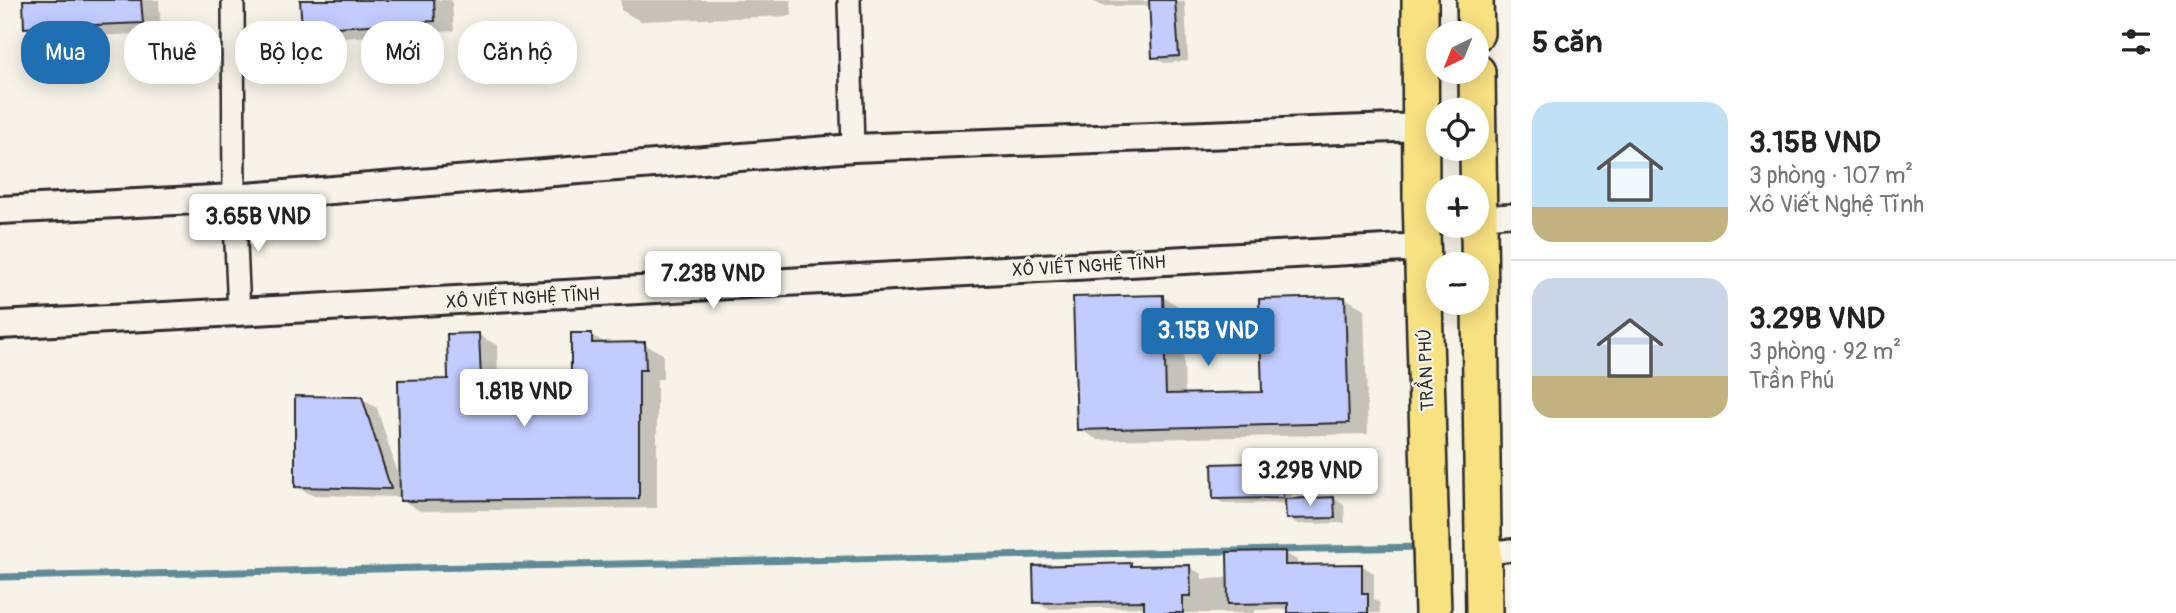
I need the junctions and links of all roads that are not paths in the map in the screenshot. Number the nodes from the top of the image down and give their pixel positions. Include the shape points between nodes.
1 (233, 0) edge
2 (849, 0) edge
3 (1420, 0) edge
4 (1475, 0) edge
5 (1476, 21) edge
6 (1478, 84) edge
7 (1421, 127) junction
8 (853, 148) junction
9 (234, 198) junction
10 (0, 210) edge
11 (1495, 216) edge
12 (1423, 247) junction
13 (239, 313) junction
14 (0, 326) edge
15 (1497, 552) edge
16 (1433, 613) edge
17 (1484, 613) edge

1 - 9 street
2 - 8 street
3 - 7 main road, TRẦN PHÚ
4 - 5 main road
6 - 11 main road
7 - 8 street
7 - 12 main road, TRẦN PHÚ
8 - 9 street
9 - 10 street
9 - 13 street
11 - 15 main road
12 - 13 street, XÔ VIẾT NGHỆ TĨNH
12 - 16 main road, TRẦN PHÚ
13 - 14 street, XÔ VIẾT NGHỆ TĨNH
15 - 17 main road

